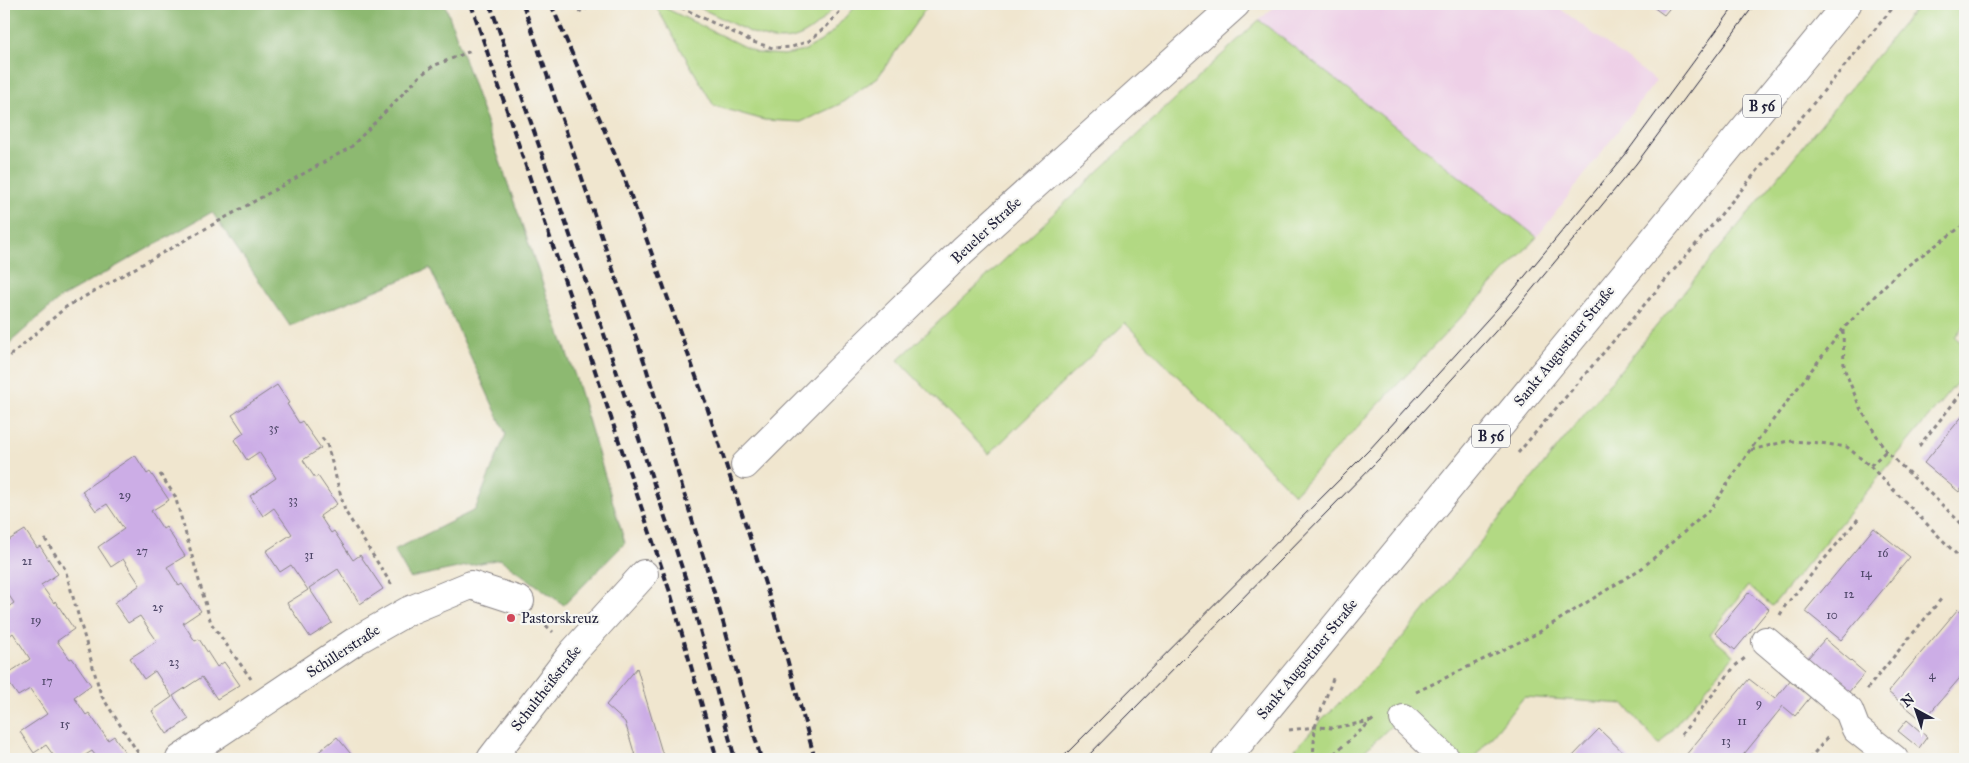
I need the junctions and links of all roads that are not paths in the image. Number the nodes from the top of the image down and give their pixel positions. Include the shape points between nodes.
1 (1236, 4) edge
2 (1847, 4) edge
3 (745, 465) dead end
4 (644, 574) dead end
5 (520, 601) road end
6 (1766, 641) road end
7 (1391, 717) road end
8 (180, 759) edge
9 (491, 759) edge
10 (1226, 759) edge
11 (1446, 759) edge
12 (1894, 759) edge

1 - 3 street, Beueler Straße via 963,250
2 - 10 street, Sankt Augustiner Straße / B 56
4 - 9 street, Schultheißstraße via 574,651
5 - 8 street, Schillerstraße via 471,584 408,611 357,640
6 - 12 street via 1850,710 1856,729
7 - 11 street

